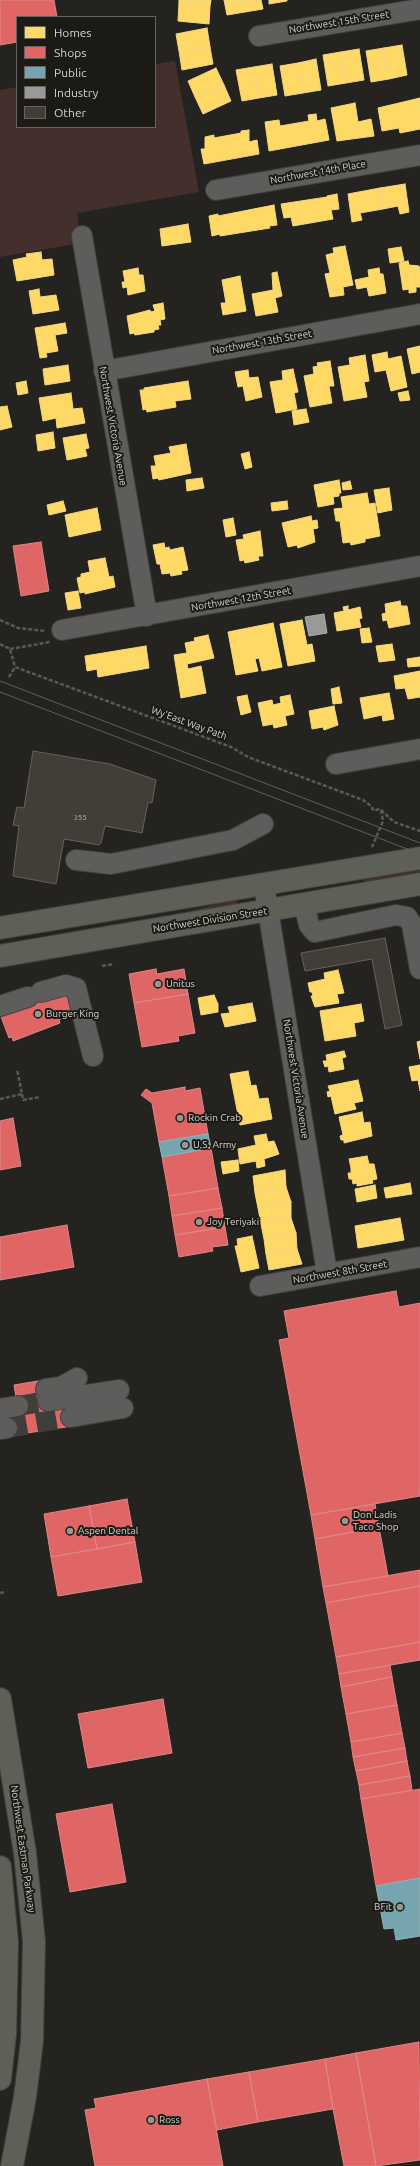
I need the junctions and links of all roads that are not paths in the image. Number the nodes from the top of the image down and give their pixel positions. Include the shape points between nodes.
1 (420, 9) edge
2 (258, 36) dead end
3 (420, 154) edge
4 (216, 190) dead end
5 (82, 236) dead end
6 (420, 314) edge
7 (104, 371) junction
8 (420, 566) edge
9 (147, 616) junction
10 (62, 630) road end
11 (420, 749) edge
12 (336, 764) dead end
13 (263, 824) dead end
14 (420, 858) edge
15 (76, 860) dead end
16 (264, 884) junction
17 (420, 884) edge
18 (304, 904) junction
19 (269, 910) junction
20 (0, 928) edge
21 (0, 956) edge
22 (420, 969) edge
23 (0, 1006) edge
24 (93, 1056) dead end
25 (420, 1257) edge
26 (327, 1273) junction
27 (260, 1286) dead end
28 (77, 1378) dead end
29 (71, 1417) tunnel mouth
30 (0, 1699) edge
31 (0, 1867) edge
32 (0, 2079) edge
33 (12, 2166) edge

1 - 2 street, Northwest 15th Street
3 - 4 street, Northwest 14th Place
5 - 7 street, Northwest Victoria Avenue
6 - 7 street, Northwest 13th Street
7 - 9 street, Northwest Victoria Avenue
8 - 9 street, Northwest 12th Street
9 - 10 street, Northwest 12th Street
11 - 12 street
13 - 15 street via 233,840 111,864
14 - 16 main road
16 - 19 street, Northwest Victoria Avenue
16 - 20 main road
17 - 18 main road, Northwest Division Street
18 - 19 main road, Northwest Division Street
18 - 22 street via 309,925 315,932 396,915 406,917 412,925
19 - 21 main road, Northwest Division Street
19 - 26 street, Northwest Victoria Avenue
23 - 24 street via 66,985 76,988
25 - 26 street, Northwest 8th Street
26 - 27 street, Northwest 8th Street
28 - 29 street via 47,1395 121,1399
30 - 33 main road, Northwest Eastman Parkway via 28,1874 34,1941 32,2041
31 - 32 main road via 7,1942 5,2034

